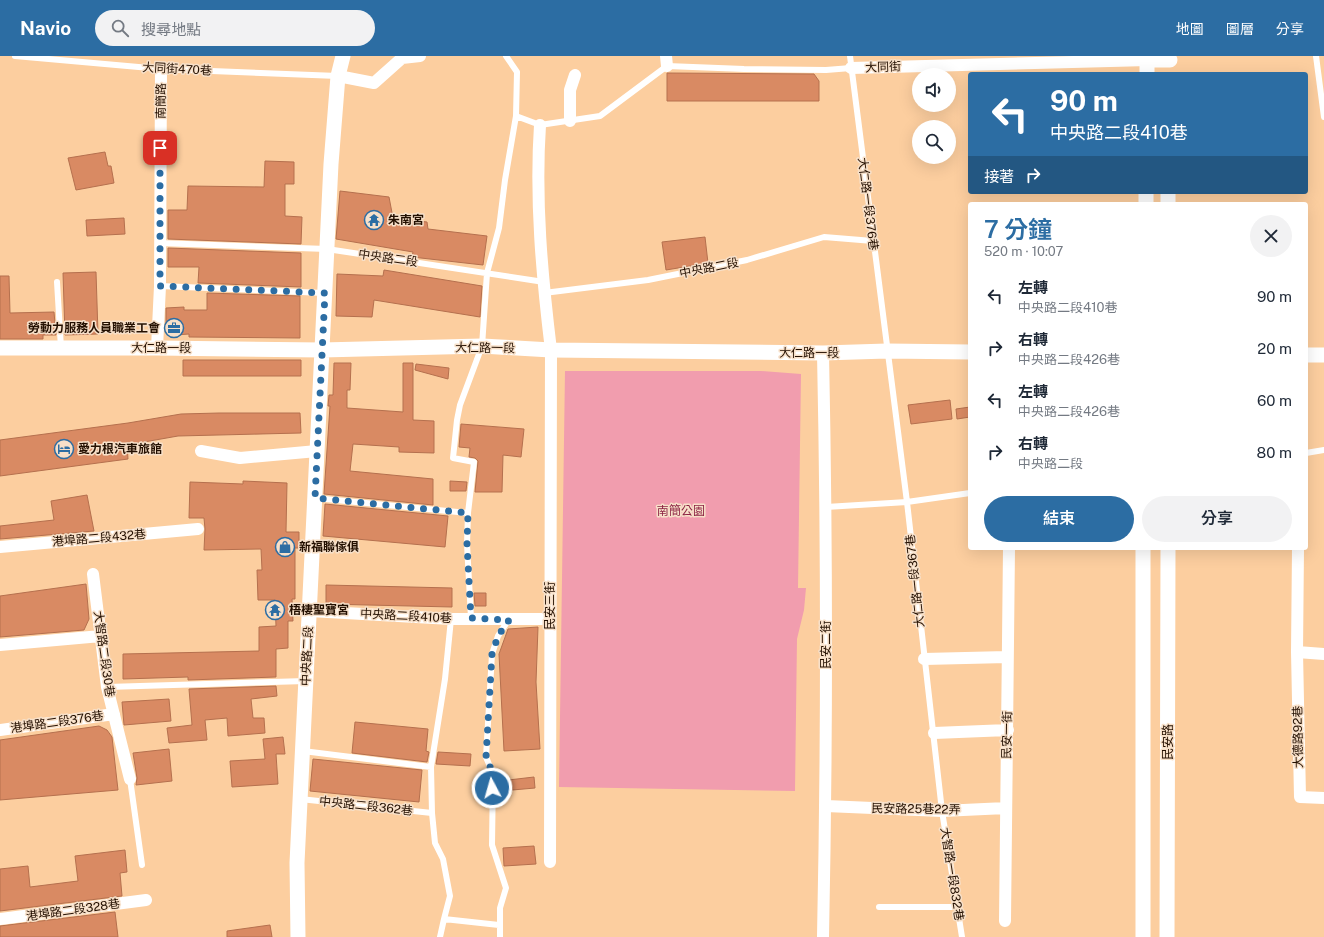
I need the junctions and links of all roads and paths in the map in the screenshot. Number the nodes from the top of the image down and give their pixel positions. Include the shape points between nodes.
1 (15, 56) edge
2 (343, 56) edge
3 (420, 56) edge
4 (506, 56) edge
5 (1316, 56) edge
6 (666, 61) edge
7 (851, 62) edge
8 (1147, 63) edge
9 (1170, 63) edge
10 (161, 69) junction
11 (575, 75) dead end
12 (338, 76) junction
13 (516, 116) junction
14 (1324, 117) edge
15 (570, 121) junction
16 (540, 125) junction
17 (873, 241) junction
18 (159, 243) junction
19 (327, 249) junction
20 (486, 273) junction
21 (58, 282) dead end
22 (160, 286) junction
23 (544, 288) junction
24 (325, 293) junction
25 (482, 346) junction
26 (0, 348) edge
27 (61, 348) junction
28 (157, 348) junction
29 (322, 350) junction
30 (552, 350) junction
31 (887, 351) junction
32 (968, 352) edge
33 (823, 354) junction
34 (1308, 355) edge
35 (1324, 355) edge
36 (1324, 450) edge
37 (201, 451) dead end
38 (317, 451) junction
39 (1308, 453) edge
40 (968, 493) edge
41 (315, 498) junction
42 (907, 502) junction
43 (826, 507) junction
44 (468, 513) junction
45 (198, 528) dead end
46 (0, 547) edge
47 (1009, 550) edge
48 (1142, 550) edge
49 (1168, 550) edge
50 (1298, 550) edge
51 (94, 574) dead end
52 (310, 611) junction
53 (471, 618) junction
54 (451, 619) junction
55 (550, 619) junction
56 (509, 620) junction
57 (101, 636) junction
58 (0, 645) edge
59 (1297, 652) junction
60 (1324, 654) edge
61 (1007, 657) junction
62 (924, 659) junction
63 (306, 681) junction
64 (107, 687) junction
65 (114, 714) junction
66 (0, 730) edge
67 (1008, 730) junction
68 (934, 733) junction
69 (303, 751) junction
70 (431, 767) junction
71 (130, 779) joint
72 (1324, 798) edge
73 (300, 799) junction
74 (826, 806) junction
75 (1006, 808) junction
76 (942, 811) junction
77 (432, 813) junction
78 (550, 862) dead end
79 (142, 865) dead end
80 (146, 900) dead end
81 (879, 906) dead end
82 (957, 907) junction
83 (0, 919) edge
84 (444, 919) junction
85 (1004, 921) dead end
86 (499, 925) junction
87 (298, 937) edge
88 (440, 937) edge
89 (500, 937) edge
90 (823, 937) edge
91 (962, 937) edge
92 (1143, 937) edge
93 (1167, 937) edge

1 - 10 lane, 大同街470巷
2 - 12 street, 中央路二段
3 - 12 street via 402,58 374,83
4 - 13 lane via 516,72
5 - 14 lane
6 - 7 lane, 大同街 via 744,70 826,70
6 - 15 lane via 600,116
7 - 8 street, 大同街
7 - 17 lane, 大仁路一段376巷
8 - 9 street
10 - 12 lane, 大同街470巷
10 - 18 street, 南簡路
11 - 15 street via 570,90
12 - 19 street, 中央路二段
13 - 16 lane
13 - 20 lane via 499,228
15 - 16 lane
16 - 23 street via 537,165
17 - 23 lane, 中央路二段 via 824,237 748,260 648,280
17 - 31 lane, 大仁路一段376巷
18 - 19 lane
18 - 22 street, 南簡路
19 - 20 lane, 中央路二段
19 - 24 street, 中央路二段
20 - 23 lane, 中央路二段
20 - 25 lane
21 - 27 lane
22 - 24 lane
22 - 28 street, 南簡路
23 - 30 street
24 - 29 street, 中央路二段
25 - 29 street, 大仁路一段
25 - 30 street, 大仁路一段
25 - 44 lane via 456,420 454,458 474,462
26 - 27 street, 大仁路一段
27 - 28 street, 大仁路一段
28 - 29 street, 大仁路一段
29 - 38 street, 中央路二段
30 - 33 street, 大仁路一段
30 - 55 street, 民安三街
31 - 32 street, 大仁路一段
31 - 33 street, 大仁路一段
31 - 42 lane, 大仁路一段367巷
33 - 43 street, 民安二街
34 - 35 street
36 - 39 lane
37 - 38 street via 240,458
38 - 41 street, 中央路二段
40 - 42 lane
41 - 44 lane
41 - 52 street, 中央路二段
42 - 43 lane
42 - 62 lane, 大仁路一段367巷
43 - 74 street, 民安二街
44 - 53 lane
45 - 46 street, 港埠路二段432巷
47 - 61 street, 民安一街
48 - 92 street, 民安路
49 - 93 street, 民安路
50 - 59 street
51 - 57 street, 大智路二段30巷
52 - 54 street, 中央路二段410巷
52 - 63 street, 中央路二段
53 - 54 street, 中央路二段410巷
53 - 56 street, 中央路二段410巷
54 - 70 lane via 445,679
55 - 56 street, 中央路二段410巷
55 - 78 street, 民安三街
56 - 86 lane via 498,636 492,654 486,757 493,774 492,845 506,888 500,908
57 - 58 street
57 - 64 street, 大智路二段30巷
59 - 60 street
59 - 72 street, 大德路92巷 via 1300,797
61 - 62 street
61 - 67 street, 民安一街
62 - 68 lane, 大仁路一段367巷
63 - 64 lane
63 - 69 street, 中央路二段
64 - 65 street, 大智路二段30巷
65 - 66 street, 港埠路二段376巷
65 - 71 street, 大智路二段30巷
67 - 68 street
67 - 75 street, 民安一街
68 - 76 lane, 大仁路一段367巷
69 - 70 lane
69 - 73 street, 中央路二段
70 - 77 lane
71 - 79 lane
73 - 77 lane, 中央路二段362巷
73 - 87 street, 中央路二段 via 297,863
74 - 76 street, 民安路25巷22弄
74 - 90 street, 民安二街
75 - 76 street, 民安路25巷22弄
75 - 85 street, 民安一街
76 - 82 lane, 大智路一段832巷
77 - 84 lane via 435,843 443,859 450,896
80 - 83 street, 港埠路二段328巷
81 - 82 lane
82 - 91 lane, 大智路一段832巷
84 - 86 lane
84 - 88 lane
86 - 89 lane

